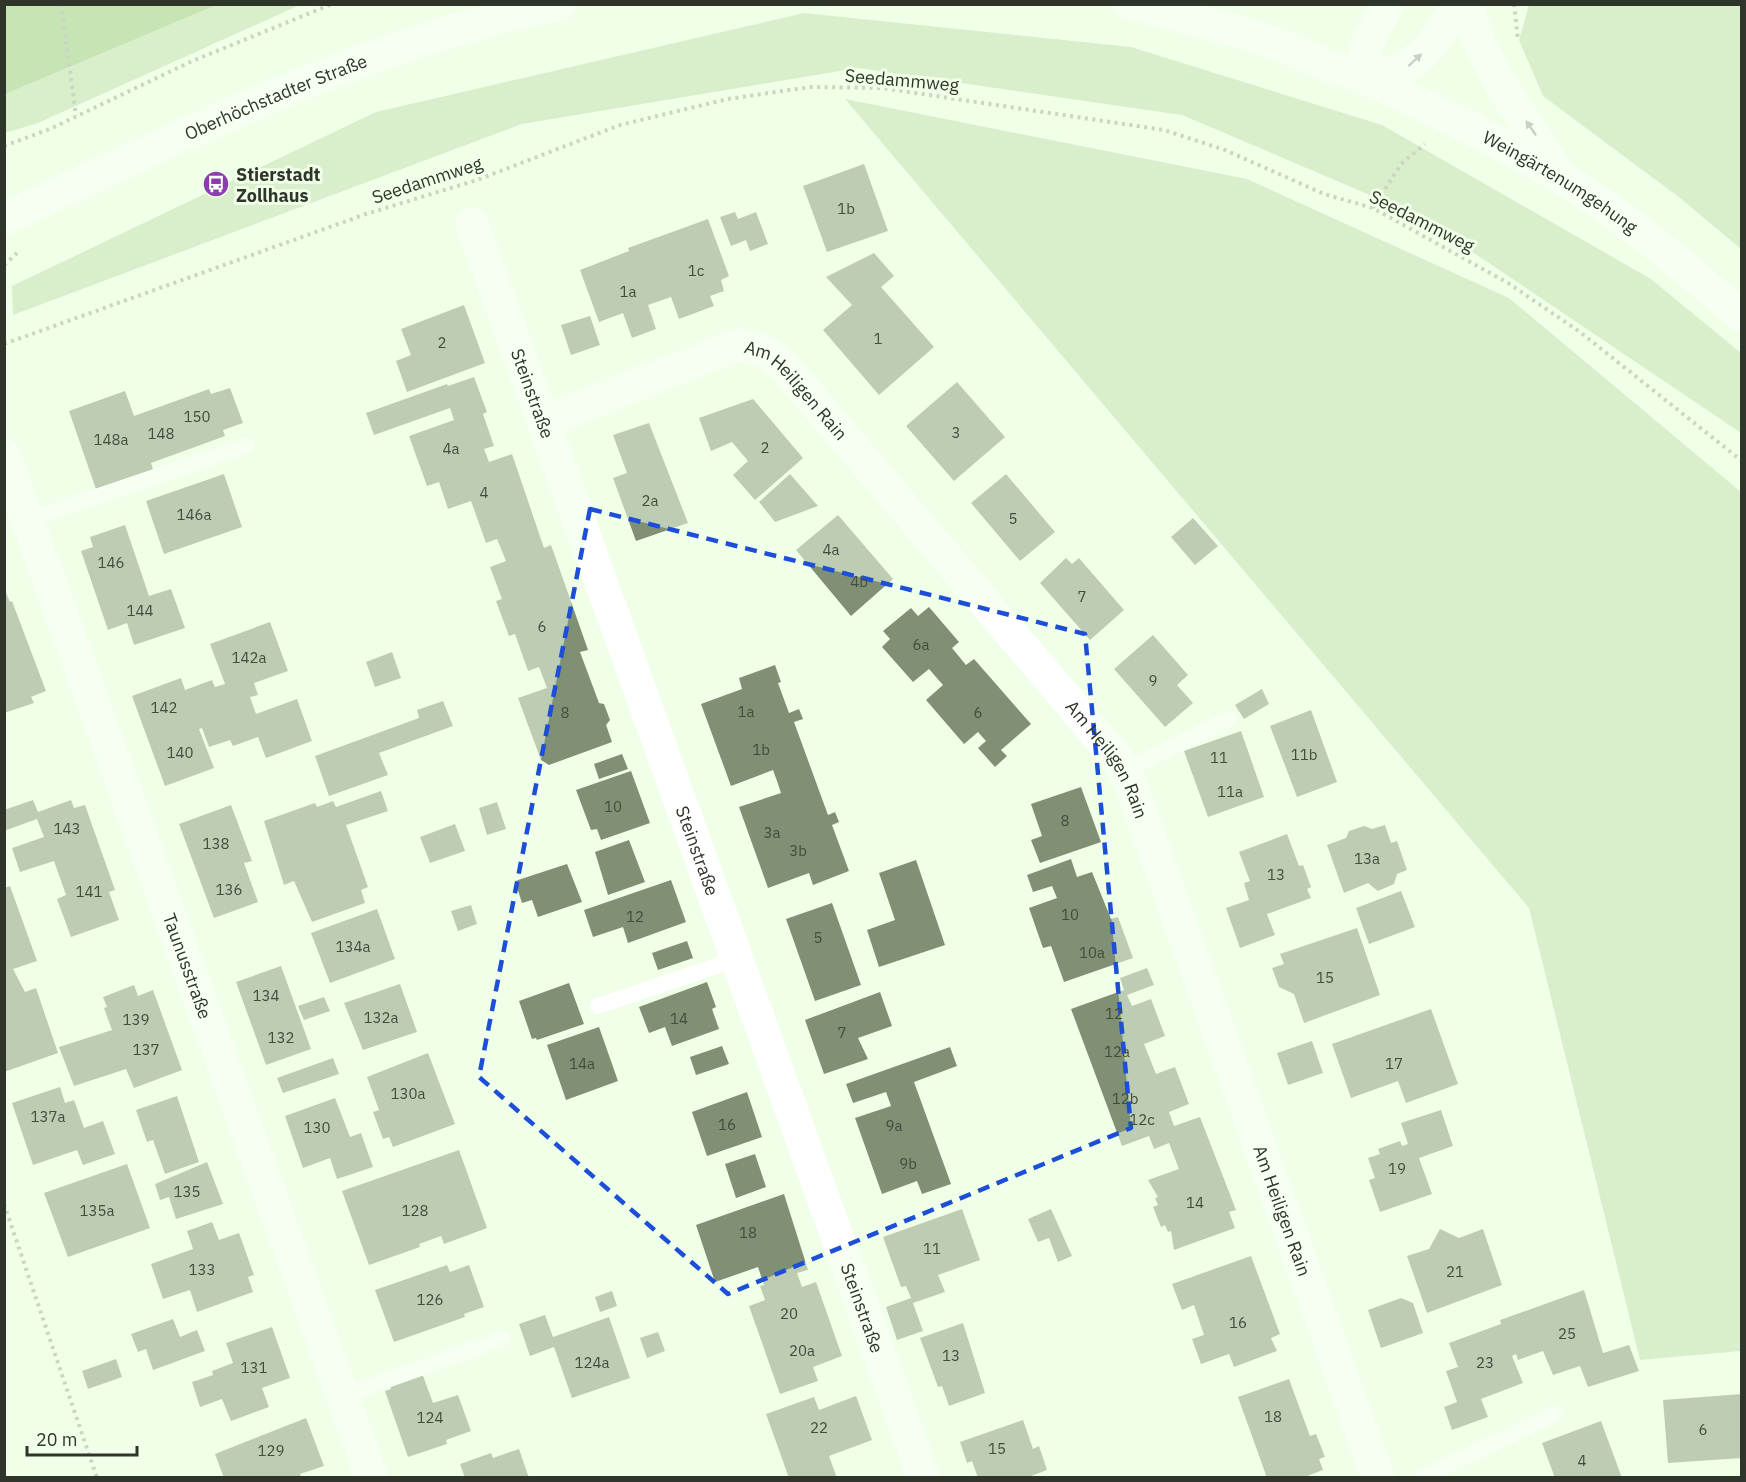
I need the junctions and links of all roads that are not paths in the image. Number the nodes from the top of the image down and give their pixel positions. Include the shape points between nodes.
1 (559, 4) edge
2 (1131, 4) edge
3 (1388, 4) edge
4 (1457, 4) edge
5 (1464, 4) edge
6 (1361, 76) junction
7 (1562, 178) junction
8 (4, 219) edge
9 (472, 224) dead end
10 (1742, 316) edge
11 (545, 421) junction
12 (246, 446) dead end
13 (4, 455) edge
14 (28, 520) junction
15 (1229, 719) dead end
16 (1125, 771) junction
17 (737, 959) junction
18 (598, 1006) dead end
19 (502, 1339) dead end
20 (342, 1396) junction
21 (1554, 1414) dead end
22 (372, 1478) edge
23 (924, 1478) edge
24 (1378, 1478) edge
25 (1422, 1478) edge

1 - 8 street, Oberhöchstadter Straße via 465,27 292,89
2 - 6 street via 1272,43
3 - 6 street via 1368,41
6 -> 4 street via 1384,76 1410,66 1442,32
7 -> 5 street via 1503,88
6 - 7 street, Weingärtenumgehung via 1439,111
7 - 10 street, Weingärtenumgehung via 1665,253
9 - 11 street, Steinstraße
11 - 16 street, Am Heiligen Rain via 739,344 765,352 783,365
11 - 17 street, Steinstraße
12 - 14 lane
13 - 14 street, Taunusstraße
14 - 20 street, Taunusstraße
15 - 16 lane
16 - 24 street, Am Heiligen Rain
17 - 18 lane
17 - 23 street, Steinstraße
19 - 20 lane
20 - 22 street, Taunusstraße
21 - 25 lane

